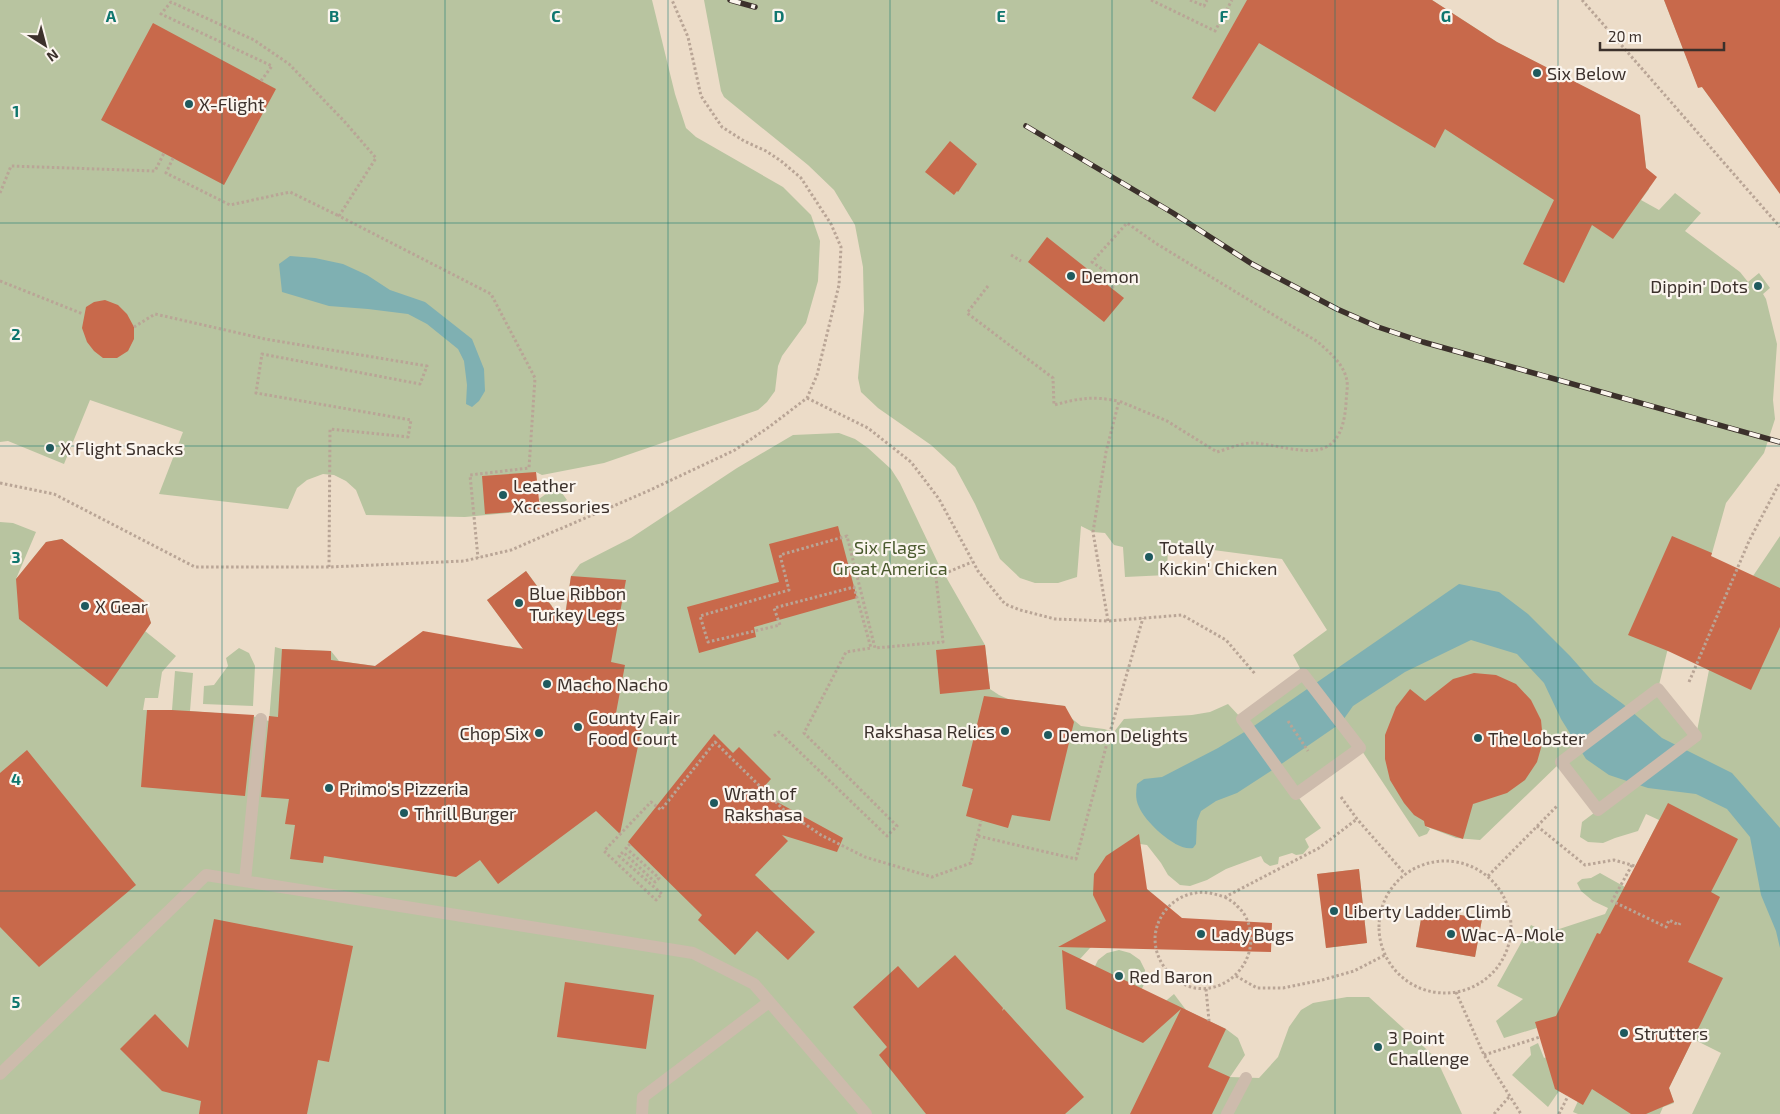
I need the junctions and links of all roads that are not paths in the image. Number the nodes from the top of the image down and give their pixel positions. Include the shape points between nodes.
1 (261, 718) dead end
2 (1324, 774) joint
3 (1578, 784) joint
4 (245, 881) junction
5 (770, 1002) junction
6 (0, 1074) edge
7 (1246, 1078) dead end
8 (642, 1114) edge
9 (866, 1114) edge
10 (1227, 1114) edge

1 - 4 street
2 - 2 street via 1360,748 1303,674 1242,719 1296,794
3 - 3 street via 1598,810 1696,736 1658,688 1561,762
4 - 5 street via 693,954 754,984
4 - 6 street via 206,875
5 - 8 street via 644,1097
5 - 9 street
7 - 10 street

